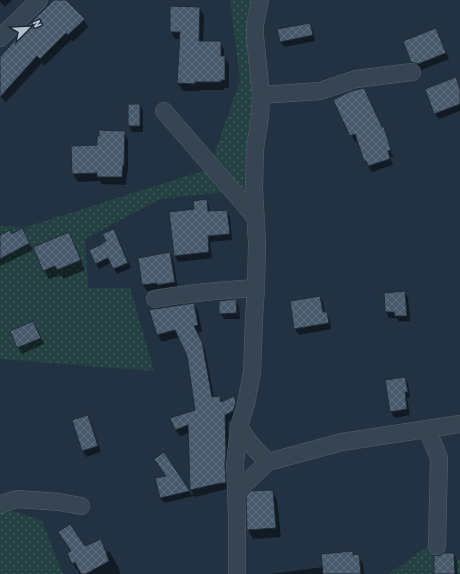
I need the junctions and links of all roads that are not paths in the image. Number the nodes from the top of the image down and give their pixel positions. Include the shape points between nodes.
1 (39, 0) edge
2 (260, 0) edge
3 (0, 38) edge
4 (412, 72) dead end
5 (260, 95) junction
6 (164, 110) dead end
7 (255, 216) junction
8 (256, 288) junction
9 (155, 299) dead end
10 (460, 424) edge
11 (239, 426) junction
12 (427, 429) junction
13 (268, 462) junction
14 (236, 492) junction
15 (0, 505) edge
16 (80, 506) dead end
17 (437, 546) dead end
18 (237, 574) edge

1 - 3 street
2 - 5 street via 255,25
4 - 5 street via 356,79 320,91
5 - 7 street via 255,149
6 - 7 street
7 - 8 street
8 - 9 street via 181,294
8 - 11 street via 252,372
10 - 12 street
11 - 13 street via 252,447
11 - 14 street via 235,464
12 - 13 street via 342,442
12 - 17 street via 439,458
13 - 14 street
14 - 18 street
15 - 16 street via 18,500

